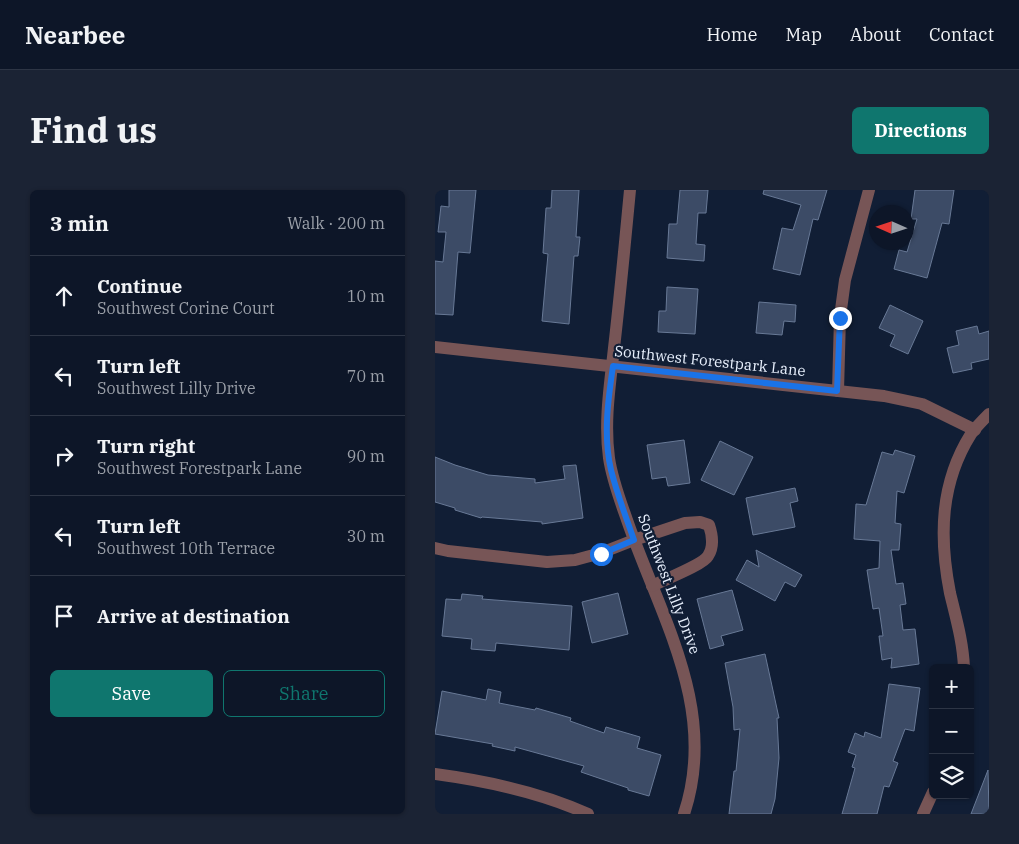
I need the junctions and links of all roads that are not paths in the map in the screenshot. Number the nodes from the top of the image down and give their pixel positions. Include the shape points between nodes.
1 (630, 190) edge
2 (869, 190) edge
3 (435, 347) edge
4 (613, 366) junction
5 (837, 391) junction
6 (989, 414) edge
7 (975, 430) junction
8 (634, 540) junction
9 (435, 548) edge
10 (652, 586) junction
11 (964, 664) edge
12 (435, 774) edge
13 (930, 799) edge
14 (588, 814) edge
15 (683, 814) edge
16 (923, 814) edge

1 - 4 street, Southwest Lilly Drive
2 - 5 street via 845,280
3 - 4 street, Southwest Forestpark Lane
4 - 5 street, Southwest Forestpark Lane
4 - 8 street, Southwest Lilly Drive via 607,408 609,455
5 - 7 street, Southwest Forestpark Lane via 922,404
6 - 7 street
7 - 11 street via 954,469 945,500 945,559
8 - 9 street via 601,554 547,562
8 - 10 street, Southwest Lilly Drive
8 - 10 street via 685,523 709,525 712,543 709,556
10 - 15 street, Southwest Lilly Drive via 690,694 695,734 693,768
12 - 14 street via 513,788
13 - 16 street

